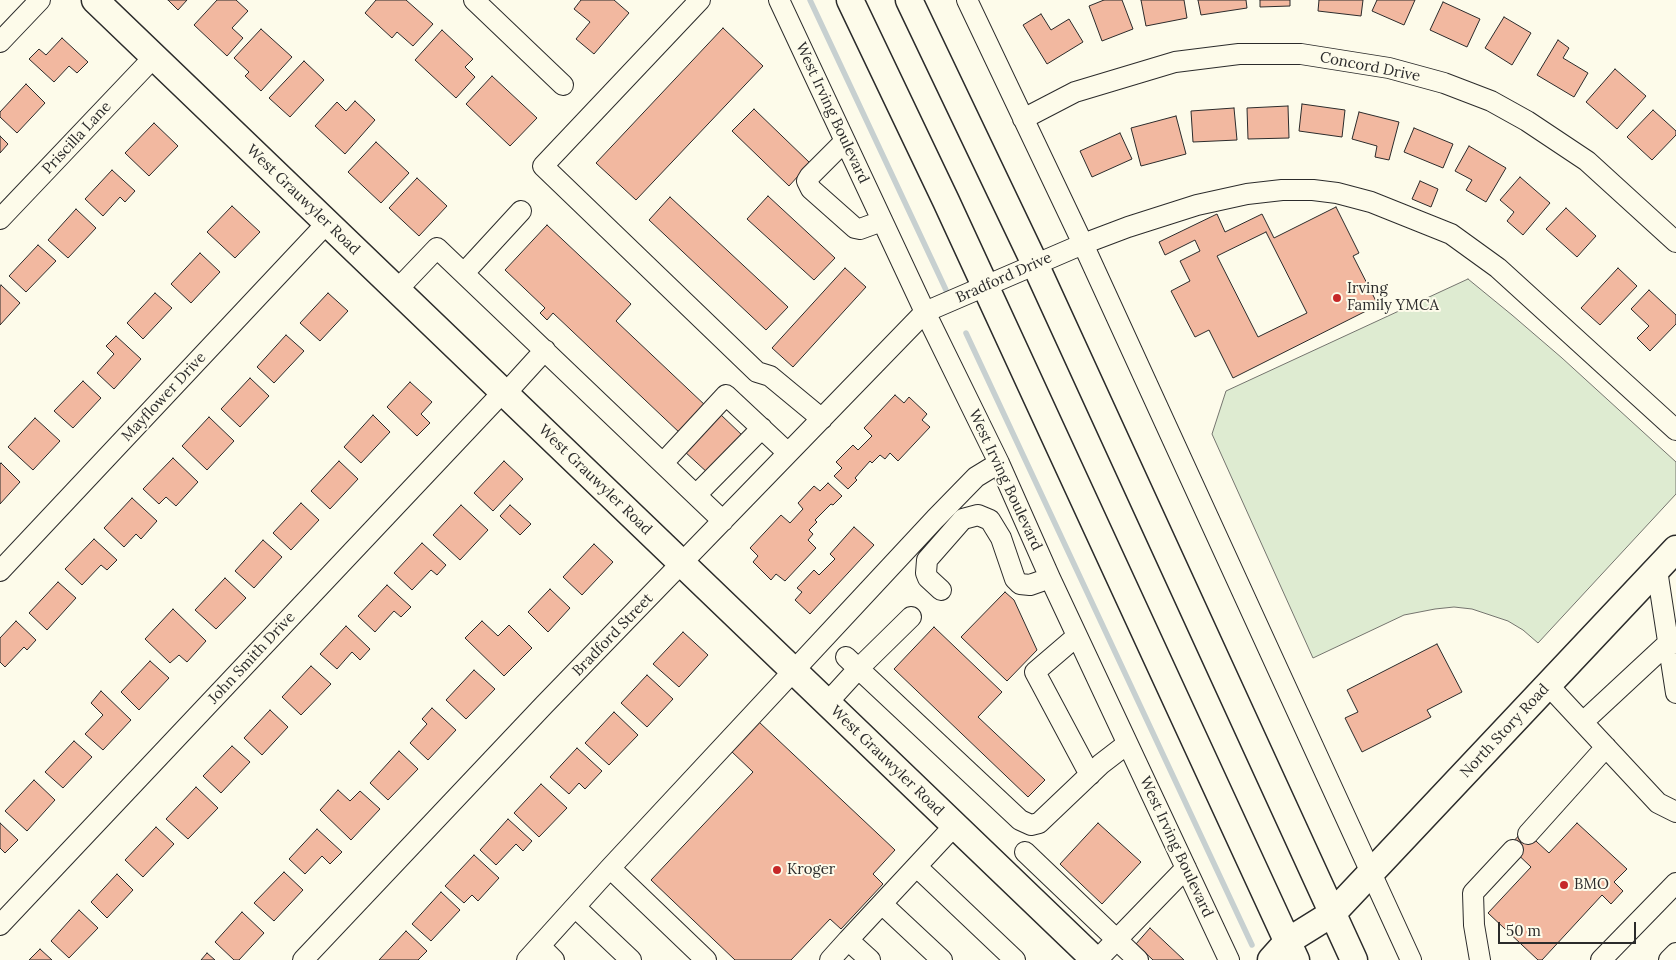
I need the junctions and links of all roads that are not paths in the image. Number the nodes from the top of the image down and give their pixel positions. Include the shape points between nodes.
1 (40, 0) edge
2 (95, 0) edge
3 (474, 0) edge
4 (700, 0) edge
5 (779, 0) edge
6 (850, 0) edge
7 (909, 0) edge
8 (968, 0) edge
9 (0, 42) edge
10 (154, 57) junction
11 (563, 86) dead end
12 (1023, 119) junction
13 (845, 141) junction
14 (521, 211) dead end
15 (0, 220) edge
16 (882, 221) junction
17 (327, 223) junction
18 (1676, 242) edge
19 (1083, 244) junction
20 (1035, 264) junction
21 (464, 273) junction
22 (985, 287) junction
23 (398, 290) junction
24 (925, 312) junction
25 (545, 350) junction
26 (504, 393) junction
27 (822, 419) junction
28 (762, 428) junction
29 (1676, 430) edge
30 (788, 453) junction
31 (663, 463) junction
32 (999, 463) junction
33 (696, 495) junction
34 (723, 521) junction
35 (1676, 549) edge
36 (682, 564) junction
37 (1657, 570) junction
38 (0, 571) edge
39 (1050, 578) junction
40 (941, 590) dead end
41 (911, 617) dead end
42 (1077, 636) junction
43 (1672, 643) edge
44 (852, 663) junction
45 (793, 670) junction
46 (1548, 685) junction
47 (1676, 692) edge
48 (827, 703) junction
49 (1583, 722) junction
50 (1127, 744) junction
51 (1606, 747) junction
52 (1090, 775) junction
53 (1676, 812) edge
54 (1031, 825) junction
55 (954, 826) junction
56 (1528, 834) dead end
57 (1513, 850) dead end
58 (1025, 852) junction
59 (917, 866) junction
60 (610, 868) junction
61 (1186, 868) junction
62 (1005, 873) junction
63 (1371, 873) junction
64 (1676, 883) edge
65 (882, 904) junction
66 (575, 907) junction
67 (1333, 913) junction
68 (0, 925) edge
69 (848, 940) junction
70 (1116, 940) junction
71 (1676, 952) edge
72 (533, 953) edge
73 (1285, 954) edge
74 (303, 960) edge
75 (554, 960) edge
76 (632, 960) edge
77 (706, 960) edge
78 (830, 960) edge
79 (870, 960) edge
80 (942, 960) edge
81 (1015, 960) edge
82 (1096, 960) edge
83 (1138, 960) edge
84 (1229, 960) edge
85 (1306, 960) edge
86 (1354, 960) edge
87 (1411, 960) edge
88 (1480, 960) edge
89 (1601, 960) edge
90 (1669, 960) edge

1 - 9 street
2 - 10 main road, West Grauwyler Road
3 - 11 street
4 - 27 street via 543,166 757,372 770,376
5 - 13 street, West Irving Boulevard
6 - 22 main road
7 - 20 main road
8 - 12 street
10 - 15 street, Priscilla Lane
10 - 17 main road, West Grauwyler Road
12 - 18 street, Concord Drive via 1075,92 1175,62 1239,54 1300,54 1389,68 1444,83 1491,101 1527,121 1587,160
12 - 19 street
13 - 16 street, West Irving Boulevard
13 - 16 street via 807,181 855,228
14 - 21 street
16 - 24 street, West Irving Boulevard
17 - 23 main road, West Grauwyler Road
17 - 38 street, Mayflower Drive
19 - 20 street, Bradford Drive
19 - 29 street, Bradford Drive via 1197,205 1247,194 1313,190 1372,202 1451,234 1498,268
19 - 63 street
20 - 22 street, Bradford Drive
20 - 67 main road
21 - 23 street via 438,248
21 - 25 street
22 - 24 street, Bradford Drive
22 - 73 main road
23 - 26 main road, West Grauwyler Road
24 - 27 street, Bradford Street
24 - 32 street, West Irving Boulevard
25 - 26 street, John Smith Drive
25 - 31 street
26 - 36 main road, West Grauwyler Road
26 - 68 street, John Smith Drive
27 - 30 street, Bradford Street
28 - 30 street
28 - 31 street via 726,394
28 - 33 street
30 - 34 street, Bradford Street
31 - 33 street
32 - 39 street, West Irving Boulevard
32 - 45 street via 976,477
33 - 34 street
34 - 36 street, Bradford Street
35 - 37 main road, North Story Road
36 - 45 main road, West Grauwyler Road
36 - 74 street, Bradford Street
37 - 43 street
37 - 46 main road, North Story Road
39 - 40 street via 1030,585 1020,584 1015,579 1001,538 990,520 978,514 963,519 927,560 928,578
39 - 42 street, West Irving Boulevard
41 - 44 street
42 - 50 street, West Irving Boulevard
42 - 52 street via 1035,672
43 - 47 street
43 - 49 street
44 - 48 street
44 - 54 street via 1020,820
45 - 48 main road, West Grauwyler Road
45 - 60 street
46 - 49 street
46 - 63 main road, North Story Road
48 - 55 main road, West Grauwyler Road
49 - 51 street
50 - 52 street
50 - 61 street, West Irving Boulevard
51 - 53 street via 1658,804
51 - 56 street
52 - 54 street via 1040,823
54 - 58 street
55 - 59 street
55 - 62 main road, West Grauwyler Road
57 - 88 street via 1474,893 1474,925
58 - 62 street
58 - 70 street
59 - 65 street
59 - 81 street
60 - 66 street
60 - 77 street
61 - 70 street
61 - 84 street, West Irving Boulevard
62 - 82 main road, West Grauwyler Road
63 - 67 main road, North Story Road
63 - 87 street
64 - 89 street
65 - 69 street
65 - 80 street
66 - 72 street
66 - 76 street
67 - 73 main road, North Story Road
67 - 85 main road, North Story Road
67 - 86 main road
69 - 78 street
69 - 79 street
70 - 82 street
70 - 83 street
71 - 90 street
72 - 75 street

